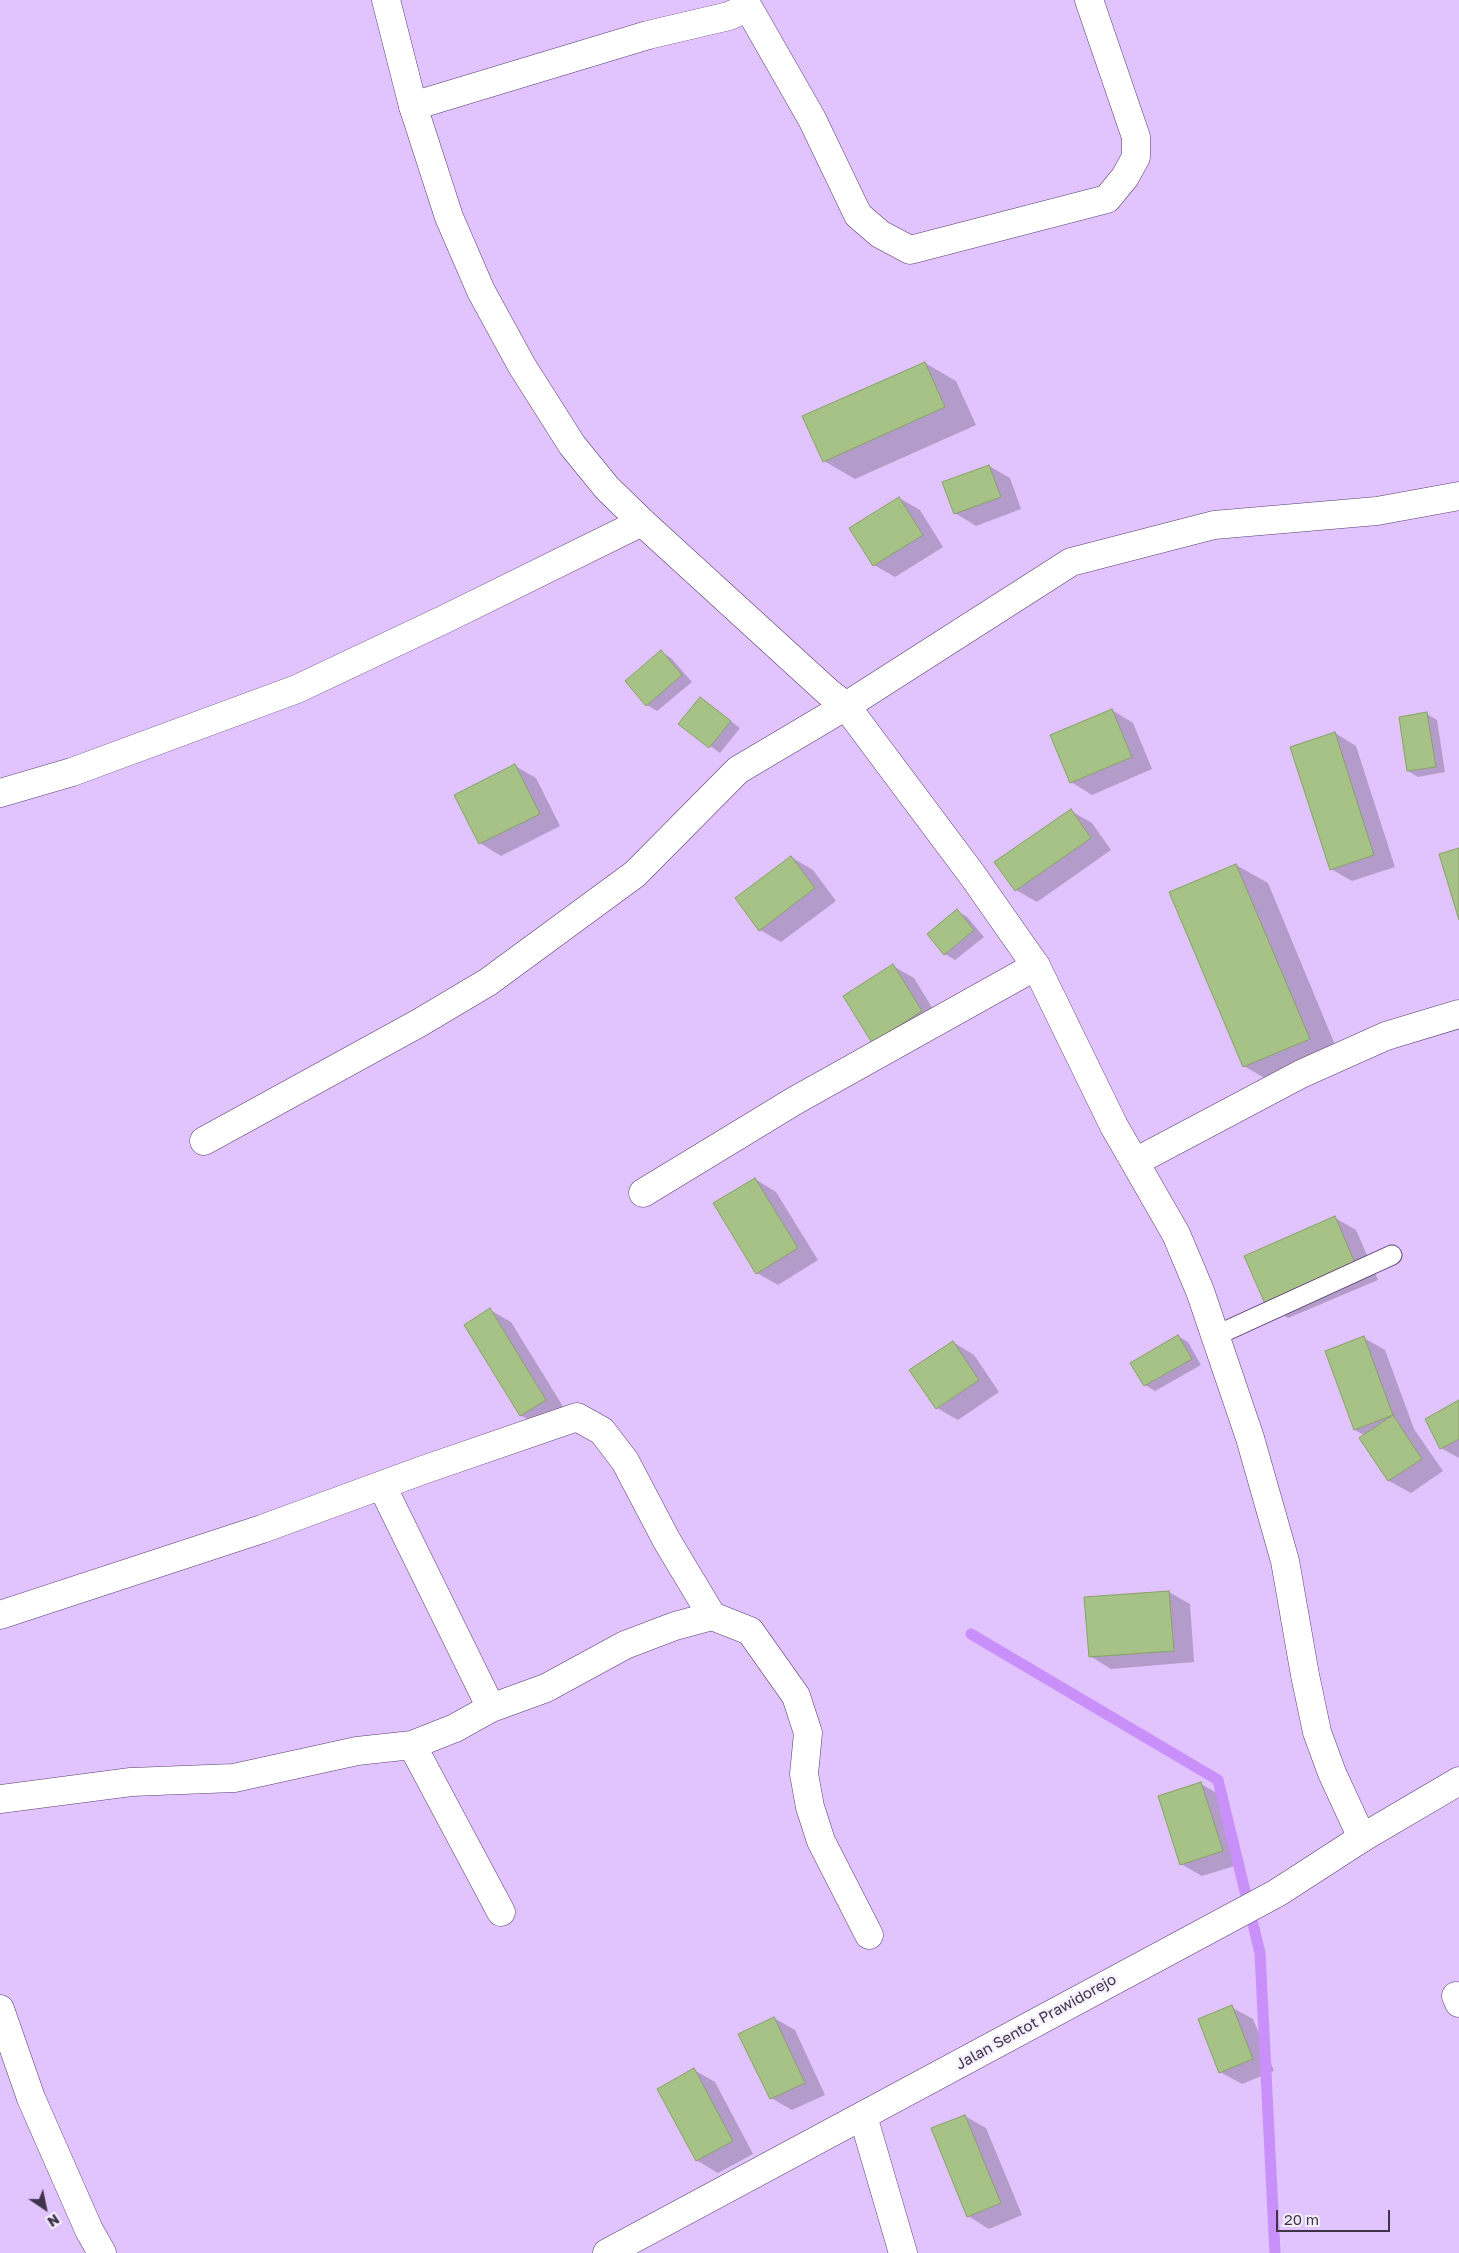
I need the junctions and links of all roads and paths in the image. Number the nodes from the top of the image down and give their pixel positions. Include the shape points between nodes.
1 (386, 0) edge
2 (1089, 0) edge
3 (755, 4) edge
4 (413, 106) junction
5 (1459, 496) edge
6 (642, 522) junction
7 (846, 706) junction
8 (0, 793) edge
9 (1036, 966) junction
10 (1459, 1014) edge
11 (204, 1141) dead end
12 (1135, 1162) junction
13 (644, 1193) dead end
14 (1392, 1255) dead end
15 (1215, 1336) junction
16 (382, 1486) junction
17 (0, 1616) edge
18 (712, 1616) junction
19 (490, 1708) junction
20 (412, 1745) junction
21 (1459, 1781) edge
22 (0, 1799) edge
23 (1362, 1838) junction
24 (501, 1912) dead end
25 (869, 1935) dead end
26 (0, 2009) edge
27 (863, 2116) junction
28 (102, 2253) edge
29 (607, 2253) edge
30 (903, 2253) edge

1 - 4 street
2 - 3 street via 1136,137 1136,157 1125,177 1107,200 910,250 880,234 858,214
3 - 4 street via 729,16 648,36
4 - 6 street via 449,217 485,299 572,446
5 - 7 street via 1377,511 1214,525 1071,562
6 - 7 street
6 - 8 street via 297,689 72,772
7 - 9 street via 974,876
7 - 11 street via 738,770 635,874 488,982
9 - 12 street via 1114,1126
9 - 13 street via 796,1100
10 - 12 street via 1386,1036 1309,1070
12 - 15 street via 1176,1234
14 - 15 lane
15 - 23 street via 1250,1438 1285,1561 1317,1732
16 - 17 street
16 - 18 street via 577,1417 602,1431 625,1461 666,1541
16 - 19 street
18 - 19 street via 674,1626 625,1645 546,1688
18 - 25 street via 750,1631 796,1696 808,1733 804,1774 810,1807 822,1841
19 - 20 street via 455,1728
20 - 22 street via 357,1751 234,1778 131,1782
20 - 24 street
21 - 23 street, Jalan Sentot Prawidorejo
23 - 27 street, Jalan Sentot Prawidorejo via 1277,1893
26 - 28 street via 31,2098
27 - 29 street, Jalan Sentot Prawidorejo
27 - 30 street

